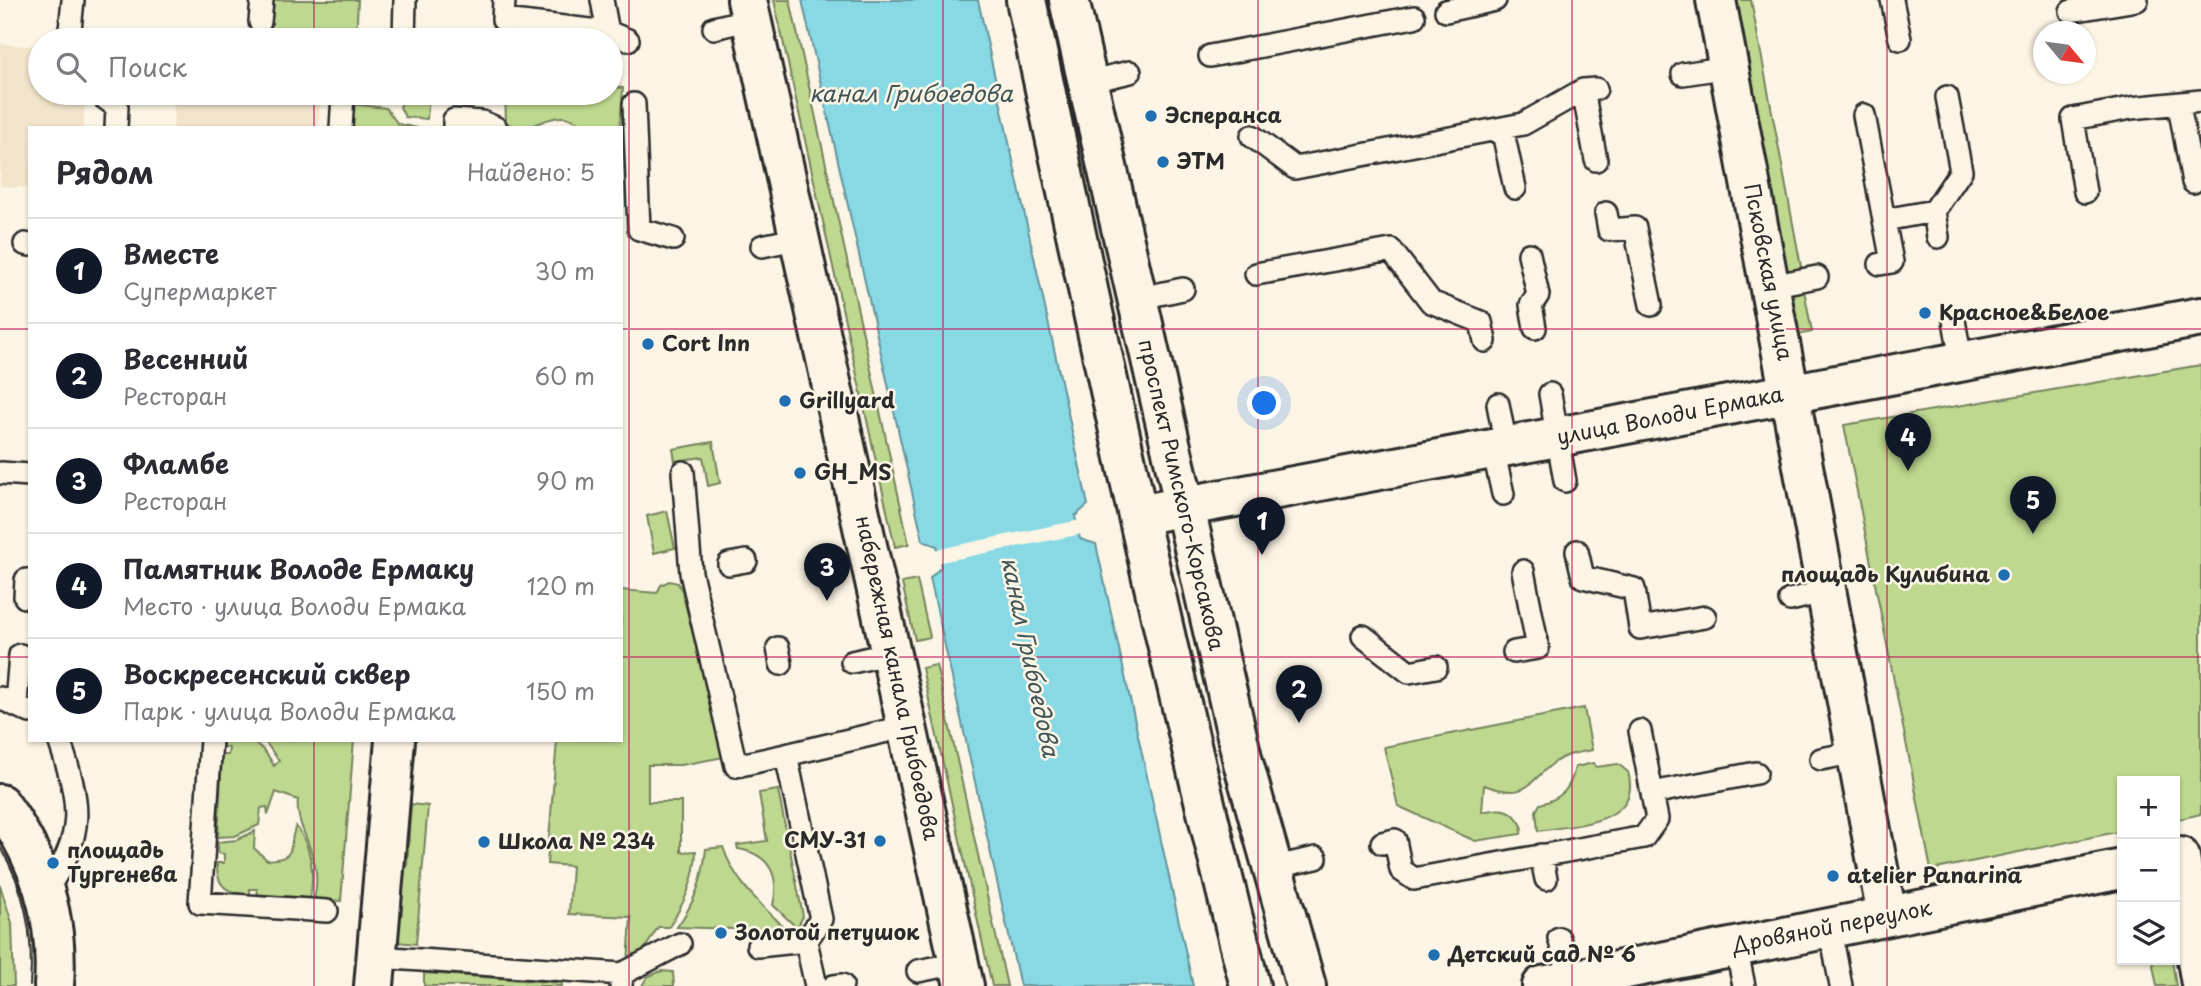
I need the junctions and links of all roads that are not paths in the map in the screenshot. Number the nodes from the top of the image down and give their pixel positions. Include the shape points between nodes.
1 (73, 0) edge
2 (262, 0) edge
3 (405, 0) edge
4 (504, 0) edge
5 (602, 0) edge
6 (1026, 0) edge
7 (1069, 0) edge
8 (1495, 0) edge
9 (1716, 0) edge
10 (1892, 0) edge
11 (2137, 0) edge
12 (749, 10) edge
13 (1446, 11) dead end
14 (2071, 11) dead end
15 (1415, 17) dead end
16 (260, 22) dead end
17 (70, 28) edge
18 (404, 28) edge
19 (560, 28) edge
20 (614, 28) edge
21 (714, 28) dead end
22 (1900, 39) dead end
23 (1210, 56) dead end
24 (1729, 67) junction
25 (1130, 72) dead end
26 (1683, 74) dead end
27 (1087, 82) junction
28 (1947, 97) dead end
29 (2201, 102) edge
30 (634, 104) dead end
31 (114, 105) edge
32 (342, 105) edge
33 (2179, 105) junction
34 (1864, 115) dead end
35 (116, 126) edge
36 (341, 126) edge
37 (454, 126) edge
38 (491, 126) edge
39 (1502, 128) junction
40 (1252, 136) dead end
41 (1596, 160) dead end
42 (2193, 182) dead end
43 (629, 188) edge
44 (1516, 188) dead end
45 (2085, 192) dead end
46 (1934, 211) junction
47 (1606, 213) dead end
48 (1884, 220) junction
49 (630, 228) edge
50 (1938, 237) dead end
51 (800, 238) junction
52 (673, 239) dead end
53 (762, 246) dead end
54 (1529, 254) dead end
55 (1880, 264) dead end
56 (1256, 274) dead end
57 (1817, 277) dead end
58 (1770, 286) junction
59 (1183, 289) dead end
60 (1136, 299) junction
61 (1651, 305) dead end
62 (2201, 317) edge
63 (1954, 320) dead end
64 (1535, 328) dead end
65 (1485, 341) dead end
66 (1961, 361) junction
67 (1791, 393) junction
68 (1550, 394) dead end
69 (1498, 404) dead end
70 (1558, 437) junction
71 (1499, 447) junction
72 (683, 472) dead end
73 (1, 473) edge
74 (28, 475) edge
75 (1565, 481) dead end
76 (1503, 494) dead end
77 (1184, 507) junction
78 (1138, 515) junction
79 (1577, 551) dead end
80 (1523, 571) dead end
81 (1827, 591) junction
82 (1790, 600) dead end
83 (1705, 617) dead end
84 (1363, 636) dead end
85 (1514, 652) dead end
86 (891, 653) junction
87 (20, 655) dead end
88 (852, 662) dead end
89 (1436, 667) dead end
90 (15, 704) edge
91 (908, 726) junction
92 (1640, 731) dead end
93 (60, 742) edge
94 (211, 742) edge
95 (395, 742) edge
96 (786, 755) junction
97 (1756, 773) dead end
98 (1652, 793) junction
99 (0, 804) edge
100 (1382, 843) dead end
101 (1541, 855) junction
102 (2185, 856) edge
103 (1316, 858) dead end
104 (1271, 868) junction
105 (2117, 870) edge
106 (1546, 879) dead end
107 (46, 890) junction
108 (327, 911) dead end
109 (1887, 916) junction
110 (1830, 928) junction
111 (1559, 938) dead end
112 (806, 941) junction
113 (680, 944) dead end
114 (758, 946) dead end
115 (1736, 947) junction
116 (918, 971) dead end
117 (375, 972) edge
118 (962, 975) edge
119 (1616, 979) edge
120 (621, 980) edge
121 (1556, 983) edge
122 (2201, 984) edge
123 (54, 986) edge
124 (816, 986) edge
125 (1250, 986) edge
126 (1306, 986) edge
127 (1744, 986) edge
128 (1841, 986) edge

1 - 17 lane
2 - 16 lane
3 - 18 lane
4 - 19 lane via 503,20
5 - 20 lane
6 - 78 street
7 - 27 street, проспект Римского-Корсакова
8 - 13 lane
9 - 24 street, Псковская улица
10 - 22 lane
11 - 14 lane
12 - 21 lane
12 - 51 street, набережная канала Грибоедова
15 - 23 lane
24 - 26 lane
24 - 58 street, Псковская улица
25 - 27 lane
27 - 60 street, проспект Римского-Корсакова
28 - 46 lane via 1961,171
29 - 33 lane
30 - 43 lane
31 - 35 lane
32 - 36 lane
33 - 42 lane
33 - 45 lane via 2073,119
34 - 48 lane
37 - 38 lane via 454,120
39 - 40 lane via 1332,170 1295,168
39 - 41 lane via 1523,124 1590,90
39 - 44 lane
43 - 49 lane
46 - 48 lane
46 - 50 lane
47 - 61 lane via 1609,230 1635,229
48 - 55 lane via 1892,262
49 - 52 lane
51 - 53 lane
51 - 86 street, набережная канала Грибоедова
54 - 64 lane via 1538,295 1531,305
56 - 65 lane via 1349,250 1391,250 1431,302 1481,322
57 - 58 lane
58 - 67 street, Псковская улица
59 - 60 lane
60 - 77 street, проспект Римского-Корсакова
62 - 66 street, улица Володи Ермака
63 - 66 lane
66 - 67 street, улица Володи Ермака
67 - 70 street, улица Володи Ермака
67 - 81 street, Псковская улица
68 - 70 lane
69 - 71 lane
70 - 71 street, улица Володи Ермака
70 - 75 lane
71 - 76 lane
71 - 77 street, улица Володи Ермака
72 - 96 lane via 697,572 736,766
73 - 74 lane
77 - 78 street, улица Володи Ермака
77 - 104 street, проспект Римского-Корсакова
78 - 125 street
79 - 83 lane via 1583,577 1634,589 1640,628
80 - 85 lane via 1538,648
81 - 82 lane
81 - 109 street, Псковская улица via 1839,756
84 - 89 lane via 1409,672
86 - 88 lane
86 - 91 street, набережная канала Грибоедова
87 - 90 lane
91 - 96 lane
91 - 118 street, набережная канала Грибоедова
92 - 98 lane
93 - 107 lane via 76,803 76,830 67,860
94 - 108 lane via 200,903
95 - 117 street
96 - 112 lane via 821,919
97 - 98 lane
98 - 101 lane via 1657,819 1644,837
99 - 107 street via 28,846
100 - 101 lane via 1395,840 1401,870 1414,879
101 - 106 lane
102 - 122 street
103 - 104 lane
104 - 126 street, проспект Римского-Корсакова
105 - 109 street, Дровяной переулок
107 - 123 street via 54,934
109 - 110 street, Дровяной переулок
110 - 115 street, Дровяной переулок
110 - 128 lane
111 - 121 lane
112 - 114 lane
112 - 124 lane
113 - 120 lane
115 - 119 street, Дровяной переулок
115 - 127 lane
116 - 118 lane
117 - 120 lane
119 - 121 street, Дровяной переулок

